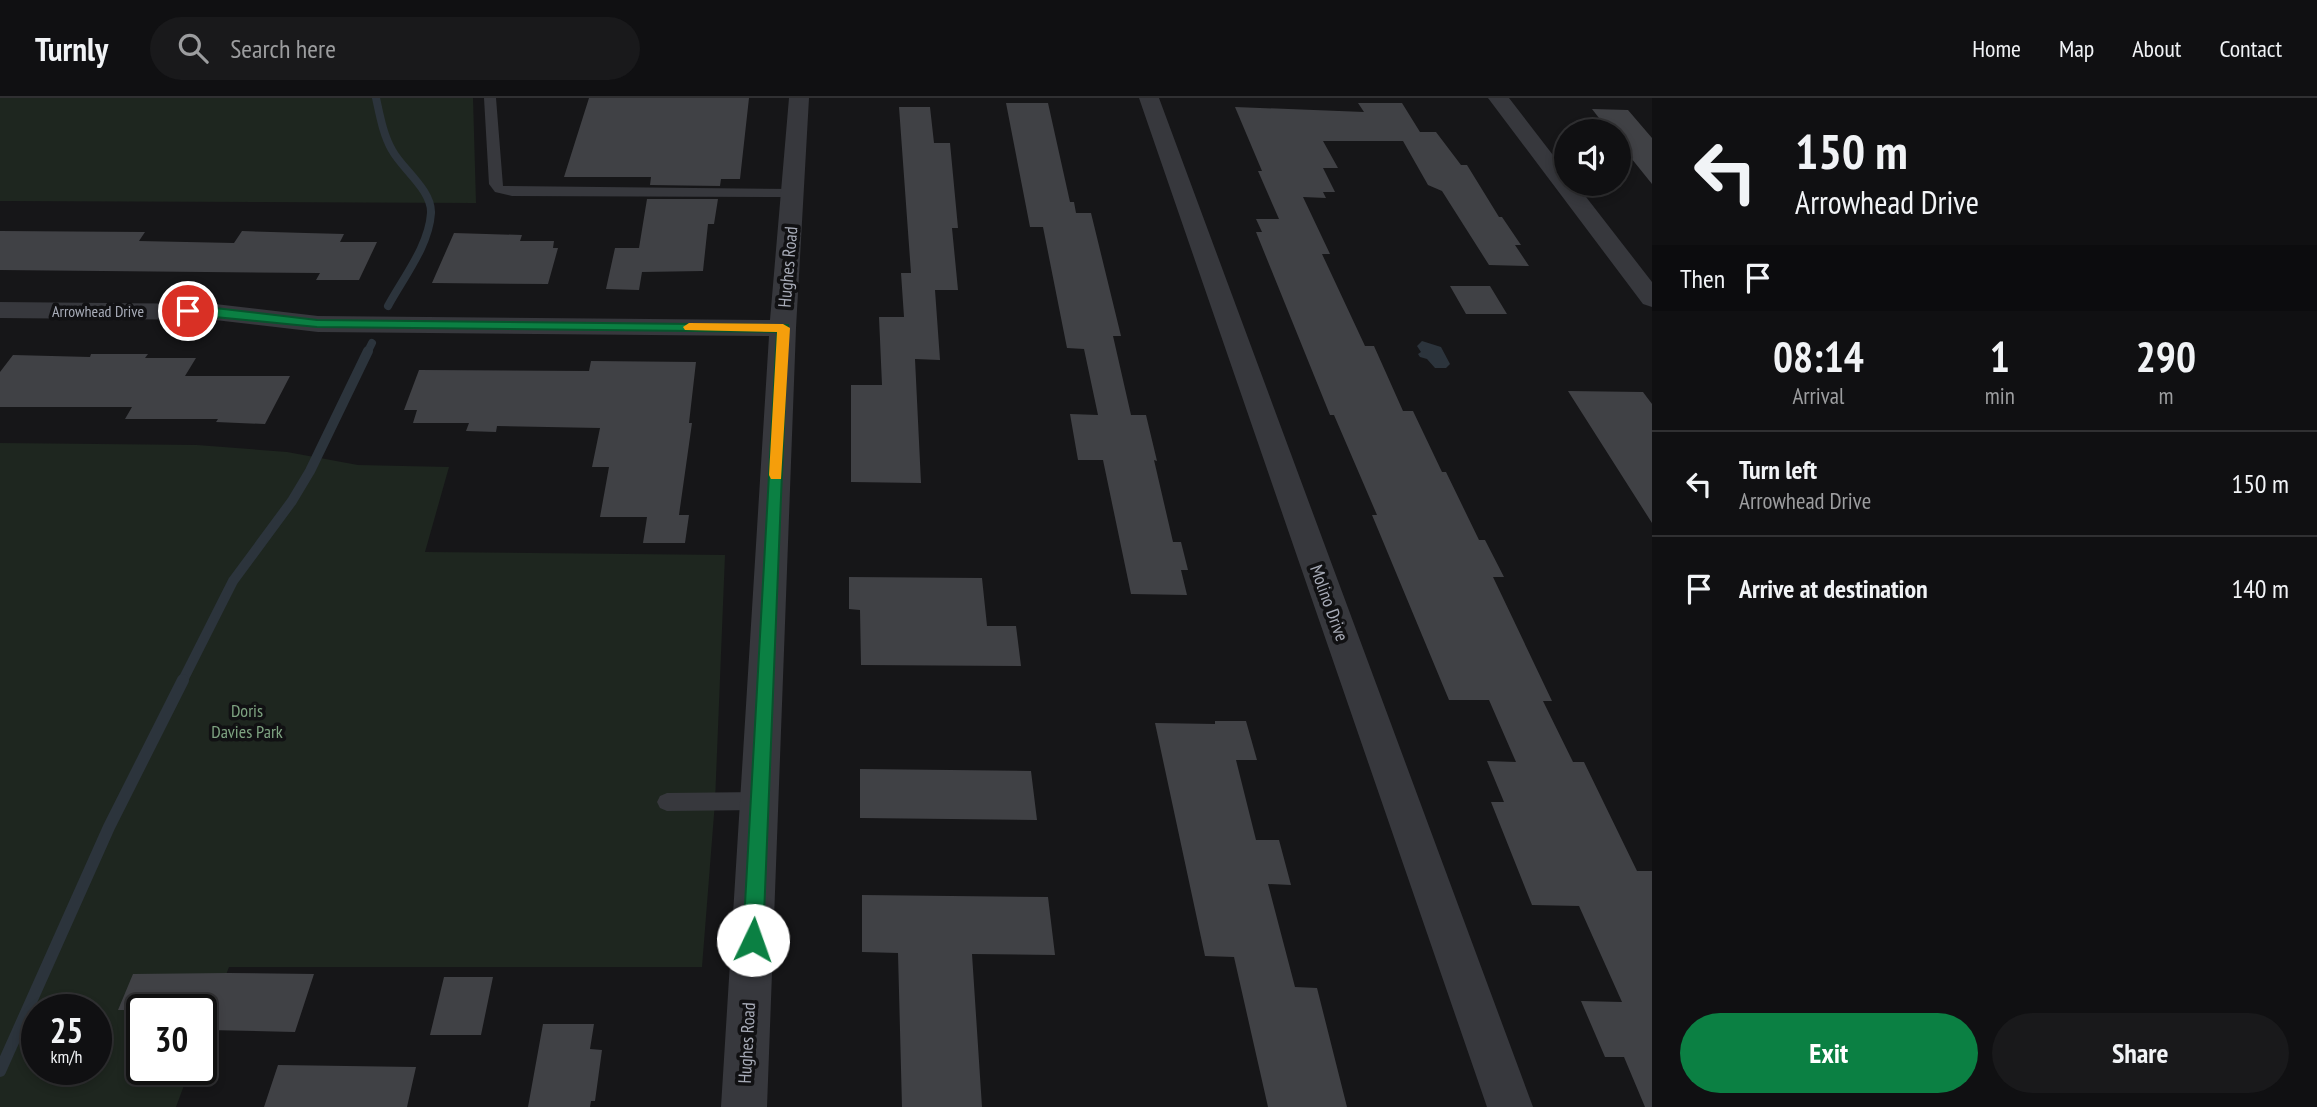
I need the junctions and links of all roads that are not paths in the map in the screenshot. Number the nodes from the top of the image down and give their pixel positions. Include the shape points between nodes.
1 (491, 98) edge
2 (799, 98) edge
3 (1149, 98) edge
4 (1498, 98) edge
5 (794, 193) junction
6 (1652, 299) edge
7 (0, 310) edge
8 (783, 328) junction
9 (760, 801) junction
10 (667, 802) dead end
11 (744, 1107) edge
12 (1510, 1107) edge

1 - 5 lane via 495,184 499,189
2 - 5 street, Hughes Road
3 - 12 street, Molino Drive
4 - 6 street
5 - 8 street, Hughes Road
7 - 8 street, Arrowhead Drive via 215,312 317,324
8 - 9 street, Hughes Road
9 - 10 lane
9 - 11 street, Hughes Road

